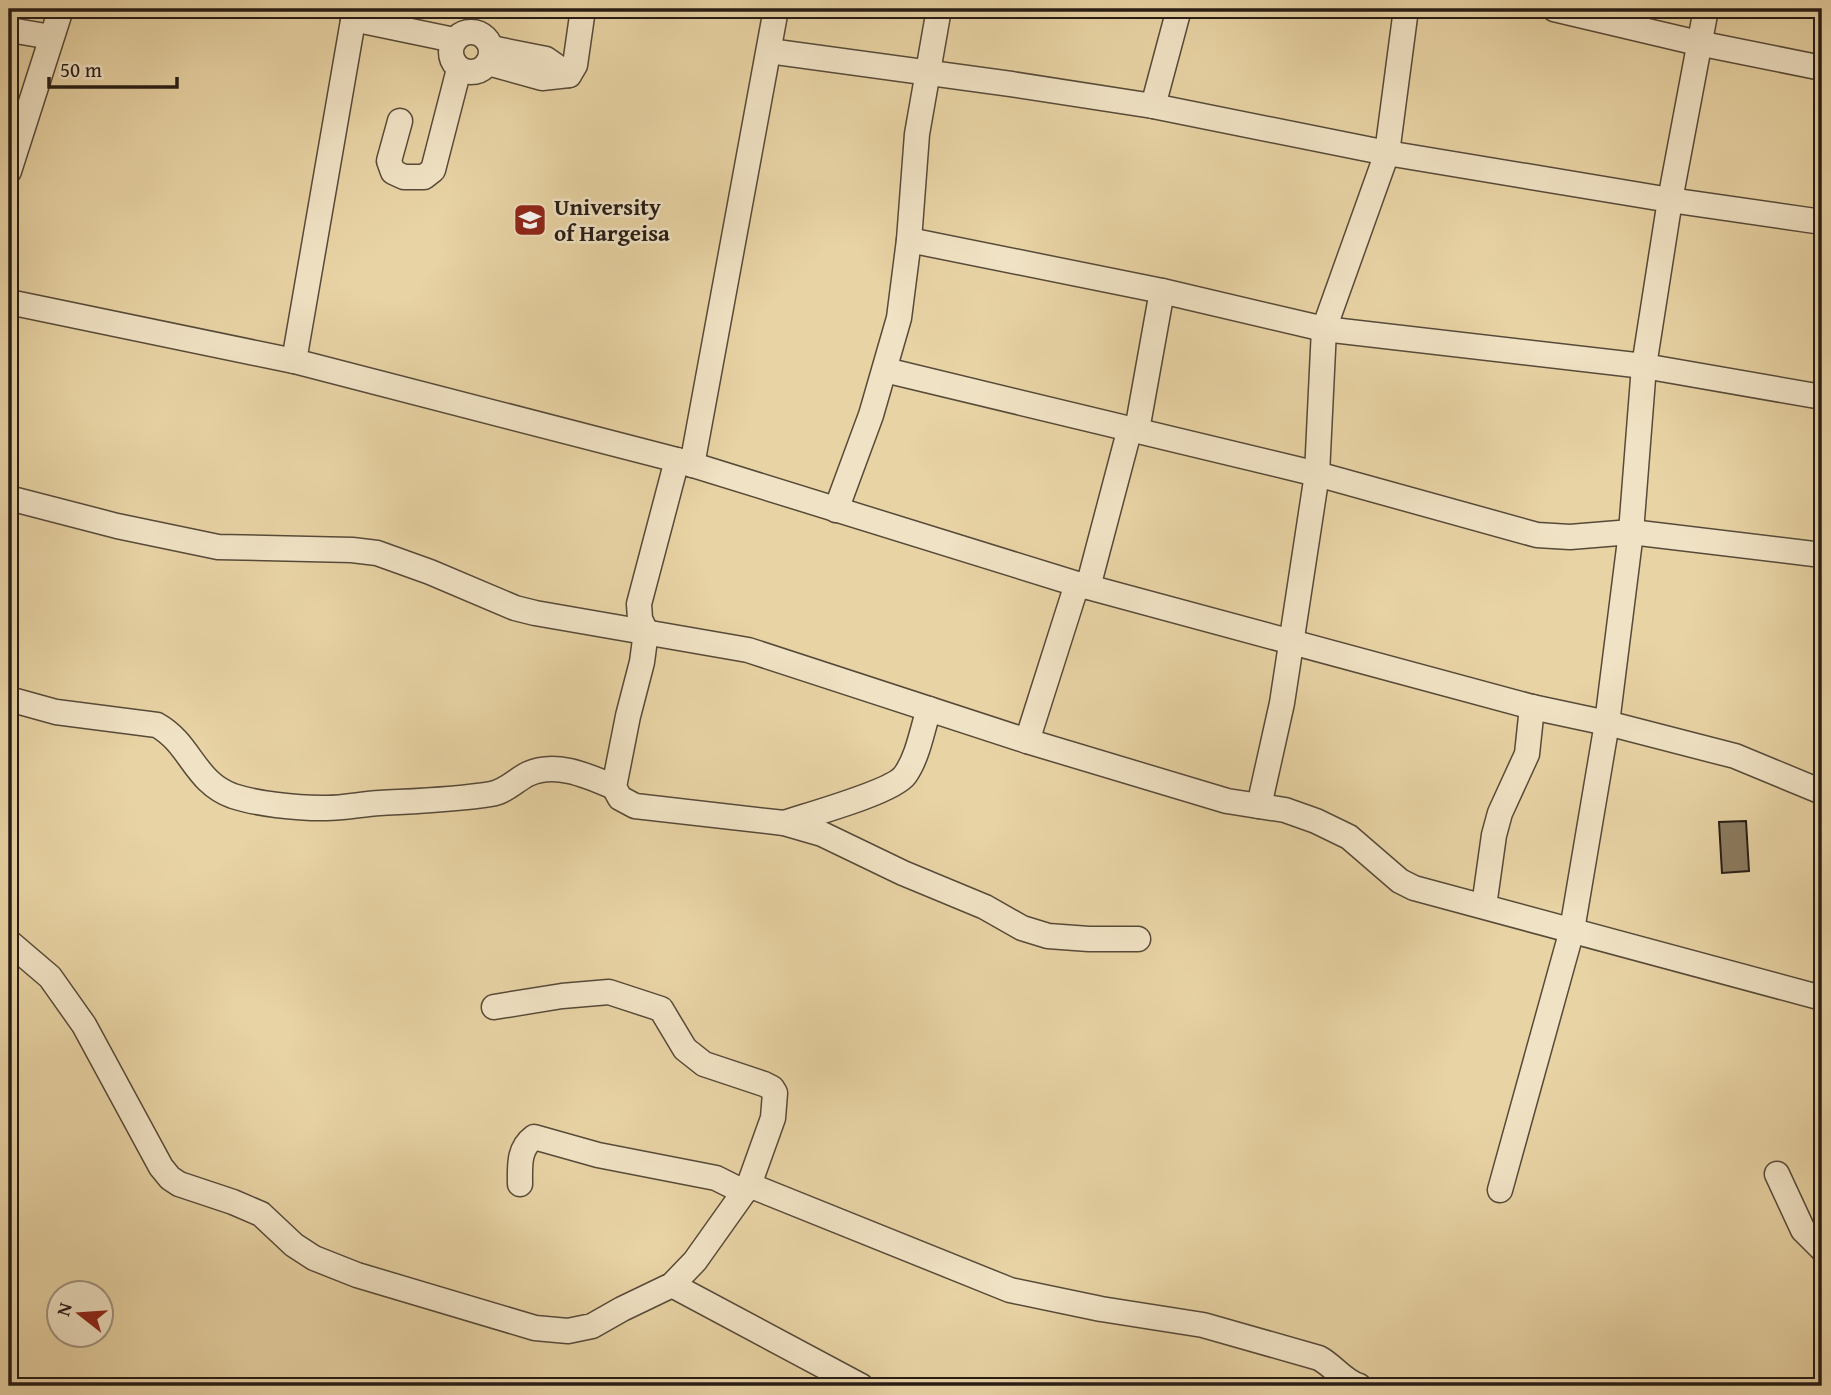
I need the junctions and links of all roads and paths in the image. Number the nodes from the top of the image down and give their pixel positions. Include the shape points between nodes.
1 (61, 9) edge
2 (583, 9) edge
3 (776, 9) edge
4 (939, 9) edge
5 (1180, 9) edge
6 (1406, 9) edge
7 (1554, 9) edge
8 (1706, 9) edge
9 (353, 20) edge
10 (9, 33) edge
11 (51, 37) junction
12 (1698, 43) junction
13 (769, 51) junction
14 (455, 55) junction
15 (490, 56) junction
16 (1822, 68) edge
17 (929, 73) junction
18 (1153, 106) junction
19 (400, 121) dead end
20 (1387, 153) junction
21 (9, 171) edge
22 (1670, 200) junction
23 (1822, 222) edge
24 (909, 240) junction
25 (1162, 291) junction
26 (9, 302) edge
27 (1324, 329) junction
28 (294, 362) junction
29 (1644, 366) junction
30 (885, 370) junction
31 (1822, 397) edge
32 (1134, 429) junction
33 (684, 463) junction
34 (1317, 474) junction
35 (9, 498) edge
36 (836, 510) junction
37 (1631, 532) junction
38 (1822, 555) edge
39 (1083, 586) junction
40 (646, 632) junction
41 (1293, 643) junction
42 (9, 699) edge
43 (1532, 707) junction
44 (929, 709) junction
45 (1607, 723) junction
46 (1027, 741) junction
47 (614, 787) junction
48 (1822, 792) edge
49 (1259, 806) junction
50 (784, 823) junction
51 (1484, 906) junction
52 (1572, 930) junction
53 (1138, 939) dead end
54 (9, 942) edge
55 (1822, 998) edge
56 (494, 1007) dead end
57 (1777, 1174) dead end
58 (520, 1184) dead end
59 (746, 1188) junction
60 (1500, 1190) dead end
61 (1822, 1249) edge
62 (672, 1285) junction
63 (1348, 1384) edge
64 (861, 1386) edge

1 - 11 street
2 - 15 street via 576,60 569,75 546,59
3 - 13 street
4 - 17 street
5 - 18 street
6 - 20 street
7 - 12 street
8 - 12 street
9 - 14 street
9 - 28 street
10 - 11 street
11 - 21 street
12 - 16 street
12 - 22 street
13 - 17 street
13 - 33 street
14 - 15 street via 475,72
14 - 15 street via 460,34 475,31 488,40
14 - 19 street via 433,170 424,177 404,177 393,172 388,161
17 - 18 street
17 - 24 street via 917,134
18 - 20 street
20 - 22 street
20 - 27 street
22 - 23 street
22 - 29 street
24 - 25 street
24 - 30 street via 899,318
25 - 27 street
25 - 32 street
26 - 28 street
27 - 29 street
27 - 34 street
28 - 33 street
29 - 31 street
29 - 37 street
30 - 32 street
30 - 36 street
32 - 34 street
32 - 39 street
33 - 36 street
33 - 40 street via 639,604
34 - 37 street via 1537,535
34 - 41 street
35 - 40 street via 218,547 377,553 515,608
36 - 39 street
37 - 38 street
37 - 45 street
39 - 41 street
39 - 46 street
40 - 44 street via 748,650
40 - 47 street
41 - 43 street
41 - 49 street
42 - 47 street via 56,712 157,725 180,743 204,779 232,795 273,804 323,808 460,799 496,793 530,773 551,768 587,775
43 - 45 street
43 - 51 street via 1527,754 1494,835
44 - 46 street
44 - 50 street via 913,760 899,781
45 - 48 street via 1735,756
45 - 52 street
46 - 49 street via 1227,801
47 - 50 street via 620,798 635,806
49 - 51 street via 1317,821 1349,837 1414,888
50 - 53 street via 822,834 1022,928 1048,936
51 - 52 street
52 - 55 street
52 - 60 street
54 - 62 street via 50,977 84,1025 170,1178 261,1214 314,1258 535,1328 568,1331 592,1326
56 - 59 street via 609,992 661,1009 685,1049 704,1064 772,1088 773,1118
57 - 61 street via 1802,1230
58 - 59 street via 520,1159 525,1144 534,1137
59 - 62 street via 695,1261
59 - 63 street via 1010,1290 1203,1325 1319,1358 1330,1363
62 - 64 street

